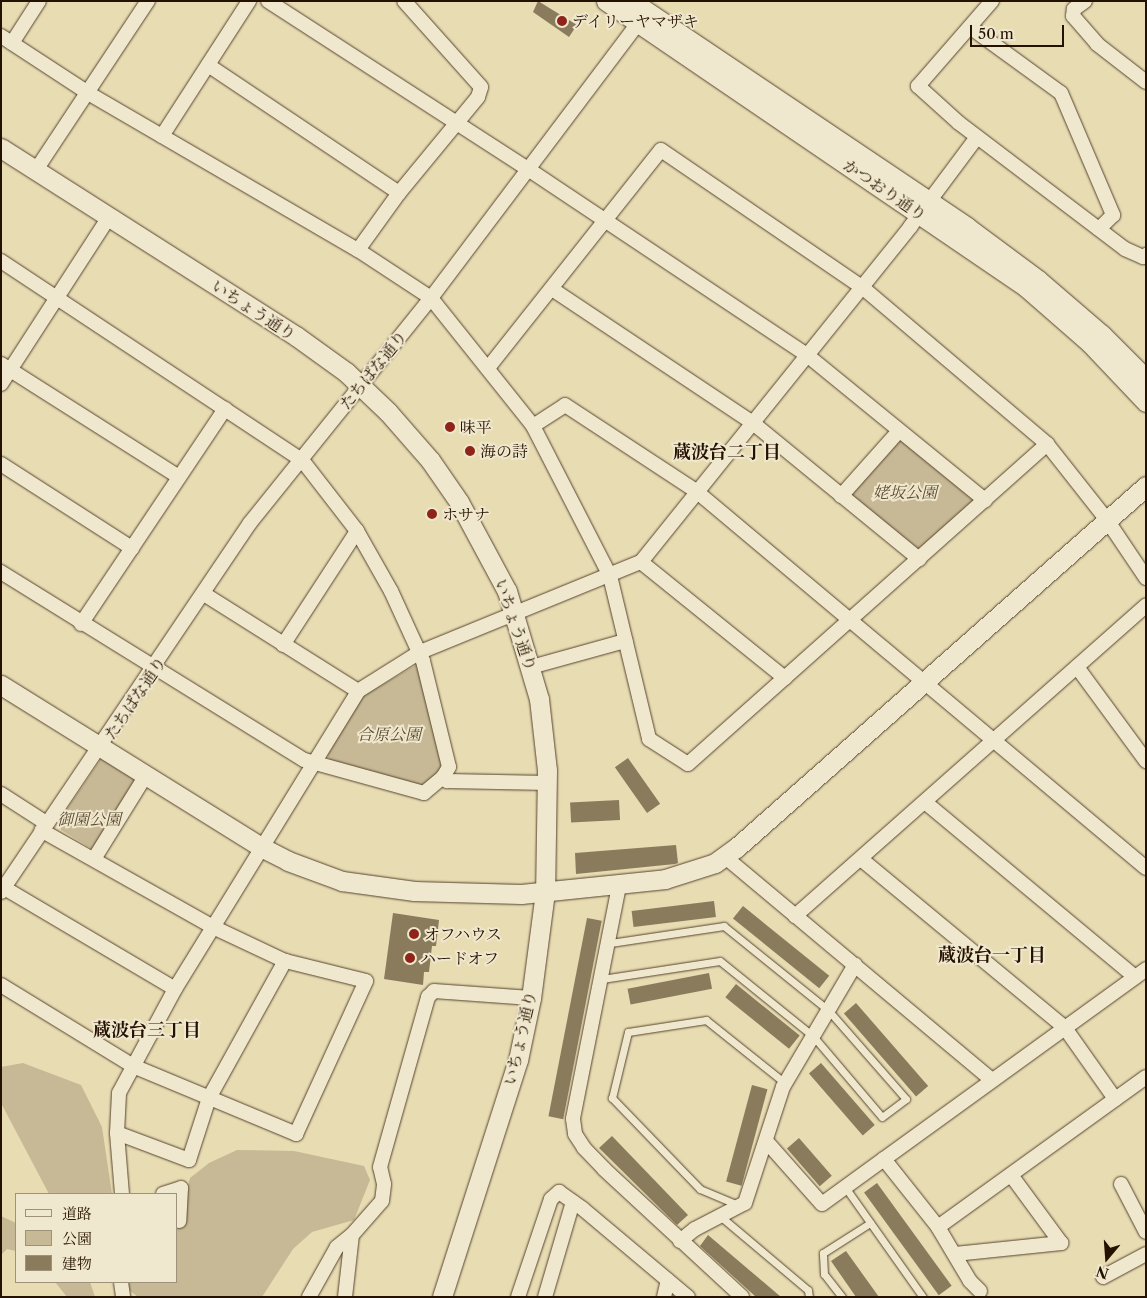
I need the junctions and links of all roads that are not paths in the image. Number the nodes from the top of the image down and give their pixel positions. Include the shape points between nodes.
1 (39, 1) edge
2 (148, 1) edge
3 (249, 1) edge
4 (268, 1) edge
5 (404, 1) edge
6 (606, 1) edge
7 (992, 1) edge
8 (1085, 1) edge
9 (643, 9) edge
10 (970, 27) junction
11 (6, 40) edge
12 (208, 65) junction
13 (1142, 74) edge
14 (88, 92) junction
15 (457, 122) junction
16 (162, 136) junction
17 (977, 137) junction
18 (1, 148) edge
19 (528, 169) junction
20 (36, 170) junction
21 (399, 193) junction
22 (924, 208) junction
23 (109, 217) junction
24 (605, 221) junction
25 (1099, 229) junction
26 (358, 250) junction
27 (1146, 255) edge
28 (1, 261) edge
29 (862, 287) junction
30 (552, 288) junction
31 (57, 298) junction
32 (431, 298) junction
33 (807, 355) junction
34 (6, 367) edge
35 (488, 368) junction
36 (1146, 379) edge
37 (1, 384) edge
38 (360, 385) junction
39 (1146, 402) edge
40 (225, 409) junction
41 (753, 423) junction
42 (533, 426) junction
43 (899, 431) junction
44 (1047, 444) junction
45 (302, 460) junction
46 (1, 464) edge
47 (179, 477) junction
48 (1146, 486) edge
49 (696, 491) junction
50 (841, 496) junction
51 (985, 500) junction
52 (1106, 520) junction
53 (357, 531) junction
54 (132, 548) junction
55 (919, 558) junction
56 (642, 562) junction
57 (1, 572) edge
58 (610, 576) junction
59 (1146, 578) edge
60 (204, 594) junction
61 (1146, 605) edge
62 (514, 613) junction
63 (851, 619) junction
64 (81, 624) junction
65 (626, 641) junction
66 (284, 645) junction
67 (420, 652) junction
68 (531, 667) junction
69 (1077, 667) junction
70 (154, 669) junction
71 (785, 678) junction
72 (924, 681) junction
73 (1, 684) edge
74 (358, 691) junction
75 (994, 739) junction
76 (102, 747) junction
77 (1146, 761) edge
78 (312, 764) junction
79 (146, 775) junction
80 (444, 777) junction
81 (548, 783) junction
82 (1, 794) edge
83 (925, 802) junction
84 (44, 826) junction
85 (261, 847) junction
86 (724, 856) junction
87 (94, 859) junction
88 (861, 859) junction
89 (1144, 865) edge
90 (620, 886) junction
91 (2, 888) edge
92 (545, 892) junction
93 (796, 916) junction
94 (213, 927) junction
95 (610, 943) junction
96 (285, 961) junction
97 (855, 965) junction
98 (1140, 973) edge
99 (602, 979) junction
100 (1, 985) edge
101 (175, 989) junction
102 (530, 998) junction
103 (828, 1010) junction
104 (1065, 1028) junction
105 (813, 1036) junction
106 (133, 1066) junction
107 (1146, 1077) edge
108 (992, 1080) junction
109 (785, 1083) junction
110 (209, 1098) junction
111 (1115, 1099) junction
112 (117, 1133) junction
113 (766, 1141) junction
114 (884, 1159) junction
115 (1011, 1175) junction
116 (1121, 1184) dead end
117 (845, 1187) junction
118 (122, 1193) edge
119 (165, 1193) edge
120 (573, 1202) junction
121 (739, 1206) junction
122 (720, 1216) junction
123 (179, 1221) dead end
124 (870, 1222) junction
125 (938, 1227) junction
126 (1146, 1232) edge
127 (352, 1235) junction
128 (680, 1241) junction
129 (955, 1254) junction
130 (1146, 1254) edge
131 (1103, 1277) dead end
132 (668, 1280) junction
133 (121, 1283) edge
134 (980, 1291) dead end
135 (123, 1297) edge
136 (309, 1297) edge
137 (345, 1297) edge
138 (442, 1297) edge
139 (518, 1297) edge
140 (545, 1297) edge
141 (664, 1297) edge
142 (688, 1297) edge
143 (742, 1297) edge
144 (809, 1297) edge
145 (842, 1297) edge
146 (923, 1297) edge

1 - 11 street
2 - 14 street
3 - 12 street
4 - 15 street
5 - 15 street via 480,87 478,96
6 - 9 street, かつおり通り
7 - 10 street
8 - 13 street via 1074,9 1073,16 1097,44
9 - 19 street, たちばな通り
9 - 22 street, かつおり通り
10 - 17 street via 918,86
10 - 25 street via 1061,93 1113,215
11 - 14 street
12 - 16 street
12 - 21 street
14 - 16 street
14 - 20 street
15 - 19 street
15 - 21 street
16 - 26 street
17 - 22 street
17 - 25 street
18 - 20 street, いちょう通り
19 - 24 street
19 - 32 street, たちばな通り
20 - 23 street, いちょう通り
21 - 26 street
22 - 29 street
22 - 36 street, かつおり通り via 1038,280 1102,335
22 - 39 street, かつおり通り via 1026,287 1089,342
23 - 31 street
23 - 38 street, いちょう通り via 296,336
24 - 29 street via 661,150
24 - 30 street
24 - 33 street
25 - 27 street via 1125,249 1143,257
26 - 32 street
28 - 31 street
29 - 33 street
29 - 44 street
30 - 35 street
30 - 41 street
31 - 34 street
31 - 40 street
32 - 35 street
32 - 38 street, たちばな通り
33 - 41 street
33 - 43 street
34 - 37 street
34 - 47 street
35 - 42 street
38 - 45 street, たちばな通り
38 - 62 street, いちょう通り via 430,460 459,502 487,549
40 - 45 street
40 - 47 street
41 - 49 street
41 - 50 street
42 - 49 street via 565,405
42 - 58 street
43 - 50 street
43 - 51 street
44 - 51 street
44 - 52 street
45 - 53 street
45 - 60 street, たちばな通り via 250,523
46 - 54 street
47 - 54 street
48 - 52 street
49 - 56 street
49 - 63 street
50 - 55 street
51 - 55 street
52 - 59 street
52 - 72 street
53 - 66 street
53 - 67 street
54 - 64 street
55 - 63 street
56 - 58 street
56 - 71 street
57 - 64 street
58 - 62 street
58 - 65 street
60 - 66 street
60 - 70 street, たちばな通り
61 - 69 street
62 - 67 street
62 - 68 street, いちょう通り
63 - 71 street
63 - 72 street
64 - 70 street
65 - 68 street
65 - 71 street via 649,739 688,764
66 - 74 street
67 - 74 street
67 - 80 street via 449,768
68 - 81 street, いちょう通り via 539,699
69 - 75 street
69 - 77 street
70 - 76 street, たちばな通り
70 - 78 street
72 - 75 street
72 - 86 street
73 - 76 street
74 - 78 street
75 - 83 street
75 - 89 street
76 - 79 street
76 - 84 street, たちばな通り
78 - 80 street via 424,793
78 - 85 street
79 - 85 street
79 - 87 street
80 - 81 street via 447,781
81 - 92 street, いちょう通り
82 - 84 street
83 - 88 street
83 - 98 street
84 - 87 street
84 - 91 street, たちばな通り
85 - 92 street via 314,872 375,887
85 - 94 street
86 - 90 street via 694,871
86 - 93 street
87 - 94 street
88 - 93 street
88 - 104 street
90 - 92 street
90 - 95 street
91 - 101 street
92 - 102 street, いちょう通り
93 - 97 street
94 - 96 street
94 - 101 street
95 - 99 street
95 - 103 lane via 724,926
96 - 110 street
96 - 110 street via 366,981 296,1134
97 - 103 street
97 - 108 street
98 - 104 street
99 - 105 lane via 720,961
99 - 128 street via 573,1119 575,1134 597,1162
100 - 106 street
101 - 106 street
102 - 127 street via 434,991 428,997 380,1168 384,1184 382,1201
102 - 138 street, いちょう通り via 518,1060
103 - 105 street
103 - 105 lane via 906,1099 882,1118
104 - 108 street
104 - 111 street
105 - 109 street
106 - 110 street
106 - 112 street via 119,1093
107 - 111 street
108 - 114 street
109 - 113 street
109 - 121 lane via 706,1020 628,1032 612,1098 700,1189
110 - 112 street via 189,1160
111 - 115 street
112 - 118 street
113 - 117 street via 822,1204
113 - 121 street via 745,1202
114 - 117 street
114 - 125 street
115 - 125 street
115 - 129 street via 1061,1243
116 - 126 street
117 - 124 lane
119 - 123 street via 181,1188
120 - 132 street
120 - 139 street via 559,1192 551,1199
120 - 140 street
121 - 122 street
122 - 128 street
122 - 144 lane via 808,1290
124 - 145 lane via 823,1253 824,1274
124 - 146 lane
125 - 129 street
127 - 136 street via 338,1247
127 - 137 street
128 - 143 street
129 - 134 street
130 - 131 street
132 - 141 street
132 - 142 street
133 - 135 street

